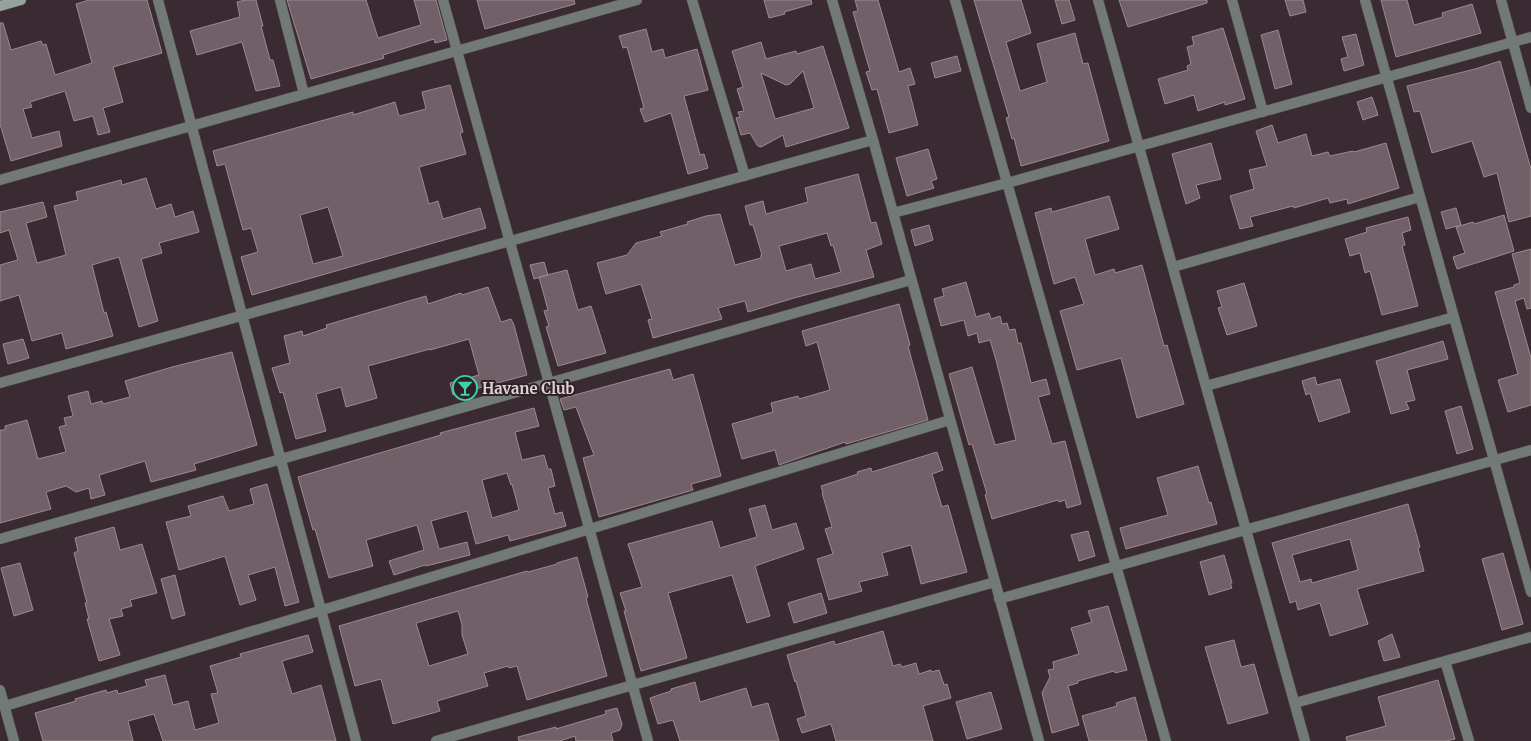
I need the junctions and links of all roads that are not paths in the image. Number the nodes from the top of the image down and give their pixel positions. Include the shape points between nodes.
1 (22, 0) edge
2 (158, 0) edge
3 (280, 0) edge
4 (443, 0) edge
5 (637, 0) edge
6 (692, 0) edge
7 (832, 0) edge
8 (955, 0) edge
9 (1098, 0) edge
10 (1232, 0) edge
11 (1365, 0) edge
12 (1501, 0) edge
13 (0, 6) edge
14 (1531, 37) edge
15 (1513, 42) junction
16 (457, 51) junction
17 (1386, 77) junction
18 (304, 94) junction
19 (1531, 108) edge
20 (1263, 112) junction
21 (191, 126) junction
22 (873, 140) junction
23 (1139, 146) junction
24 (745, 176) junction
25 (0, 180) edge
26 (1007, 183) junction
27 (1420, 197) junction
28 (893, 213) junction
29 (510, 242) junction
30 (1173, 267) junction
31 (911, 280) junction
32 (242, 315) junction
33 (1454, 317) junction
34 (0, 383) edge
35 (549, 383) junction
36 (1206, 386) junction
37 (950, 420) junction
38 (1531, 450) edge
39 (280, 460) junction
40 (1494, 461) junction
41 (589, 530) junction
42 (1247, 530) junction
43 (0, 539) edge
44 (1116, 566) junction
45 (995, 582) junction
46 (1531, 592) edge
47 (1000, 599) junction
48 (321, 610) junction
49 (1531, 637) edge
50 (1445, 661) junction
51 (632, 686) junction
52 (0, 690) edge
53 (1295, 703) junction
54 (4, 706) junction
55 (14, 741) edge
56 (356, 741) edge
57 (436, 741) edge
58 (648, 741) edge
59 (1038, 741) edge
60 (1166, 741) edge
61 (1305, 741) edge
62 (1469, 741) edge

1 - 13 main road
2 - 21 street
3 - 18 street
4 - 16 street
5 - 16 street
6 - 24 street
7 - 22 street
8 - 26 street
9 - 23 street
10 - 20 street
11 - 17 street
12 - 15 street
14 - 15 street
15 - 17 street
15 - 19 street
16 - 18 street
16 - 29 street
17 - 20 street
17 - 27 street
18 - 21 street
20 - 23 street
21 - 25 street
21 - 32 street
22 - 24 street
22 - 28 street
23 - 26 street
23 - 30 street
24 - 29 street
26 - 28 street
26 - 44 street
27 - 30 street
27 - 33 street
28 - 31 street
29 - 32 street
29 - 35 street
30 - 36 street
31 - 35 street
31 - 37 street
32 - 34 street
32 - 39 street
33 - 36 street
33 - 40 street
35 - 39 street
35 - 41 street
36 - 42 street
37 - 41 street
37 - 45 street
38 - 40 street
39 - 43 street
39 - 48 street
40 - 42 street
40 - 46 street
41 - 48 street
41 - 51 street
42 - 44 street
42 - 53 street
44 - 47 street
44 - 60 street
45 - 47 street
45 - 51 street
47 - 59 street
48 - 54 street
48 - 56 street
49 - 50 street
50 - 53 street
50 - 62 street
51 - 57 street
51 - 58 street
52 - 54 street
53 - 61 street
54 - 55 street

